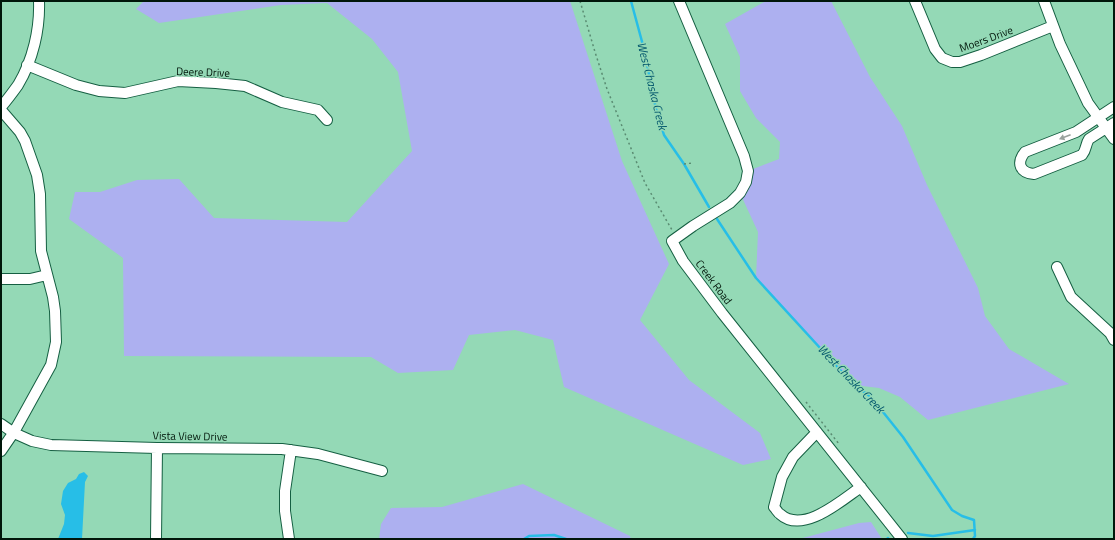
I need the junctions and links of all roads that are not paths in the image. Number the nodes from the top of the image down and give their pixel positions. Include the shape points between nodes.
1 (38, 1) edge
2 (679, 1) edge
3 (915, 1) edge
4 (1044, 1) edge
5 (1053, 26) junction
6 (27, 65) junction
7 (1114, 107) edge
8 (1, 109) edge
9 (1098, 117) junction
10 (327, 120) dead end
11 (1110, 126) edge
12 (1114, 139) edge
13 (1057, 267) dead end
14 (47, 275) junction
15 (1, 279) edge
16 (1114, 340) edge
17 (1, 424) edge
18 (14, 432) junction
19 (817, 432) junction
20 (157, 448) junction
21 (291, 450) junction
22 (1, 451) edge
23 (382, 471) dead end
24 (861, 487) junction
25 (156, 539) edge
26 (289, 539) edge
27 (902, 539) edge

1 - 6 street via 38,26
2 - 19 street, Creek Road via 748,171 740,193 672,241 683,261
3 - 5 street, Moers Drive via 935,49 942,58 952,62 981,55
4 - 5 street
5 - 9 street via 1088,103
6 - 8 street
6 - 10 street, Deere Drive via 76,85 99,91 125,92 178,81 245,86 282,102 318,110
7 - 9 street
8 - 14 street via 20,132 35,166 40,194 41,251
9 - 11 street
9 -> 11 street via 1076,132 1025,152 1021,156 1020,166 1029,174 1034,174 1082,155 1086,151 1089,139
11 - 12 street
13 - 16 street via 1071,297 1110,333
14 - 15 street via 30,279
14 - 18 street via 56,311 56,342 51,365
17 - 18 street, Vista View Drive
18 - 20 street, Vista View Drive via 32,441 56,446
18 - 22 street
19 - 24 street, Creek Road
19 - 24 street via 793,457 782,477 774,506 780,514 790,520 810,519
20 - 21 street, Vista View Drive
20 - 25 street
21 - 23 street, Vista View Drive via 318,454
21 - 26 street via 285,491
24 - 27 street, Creek Road

